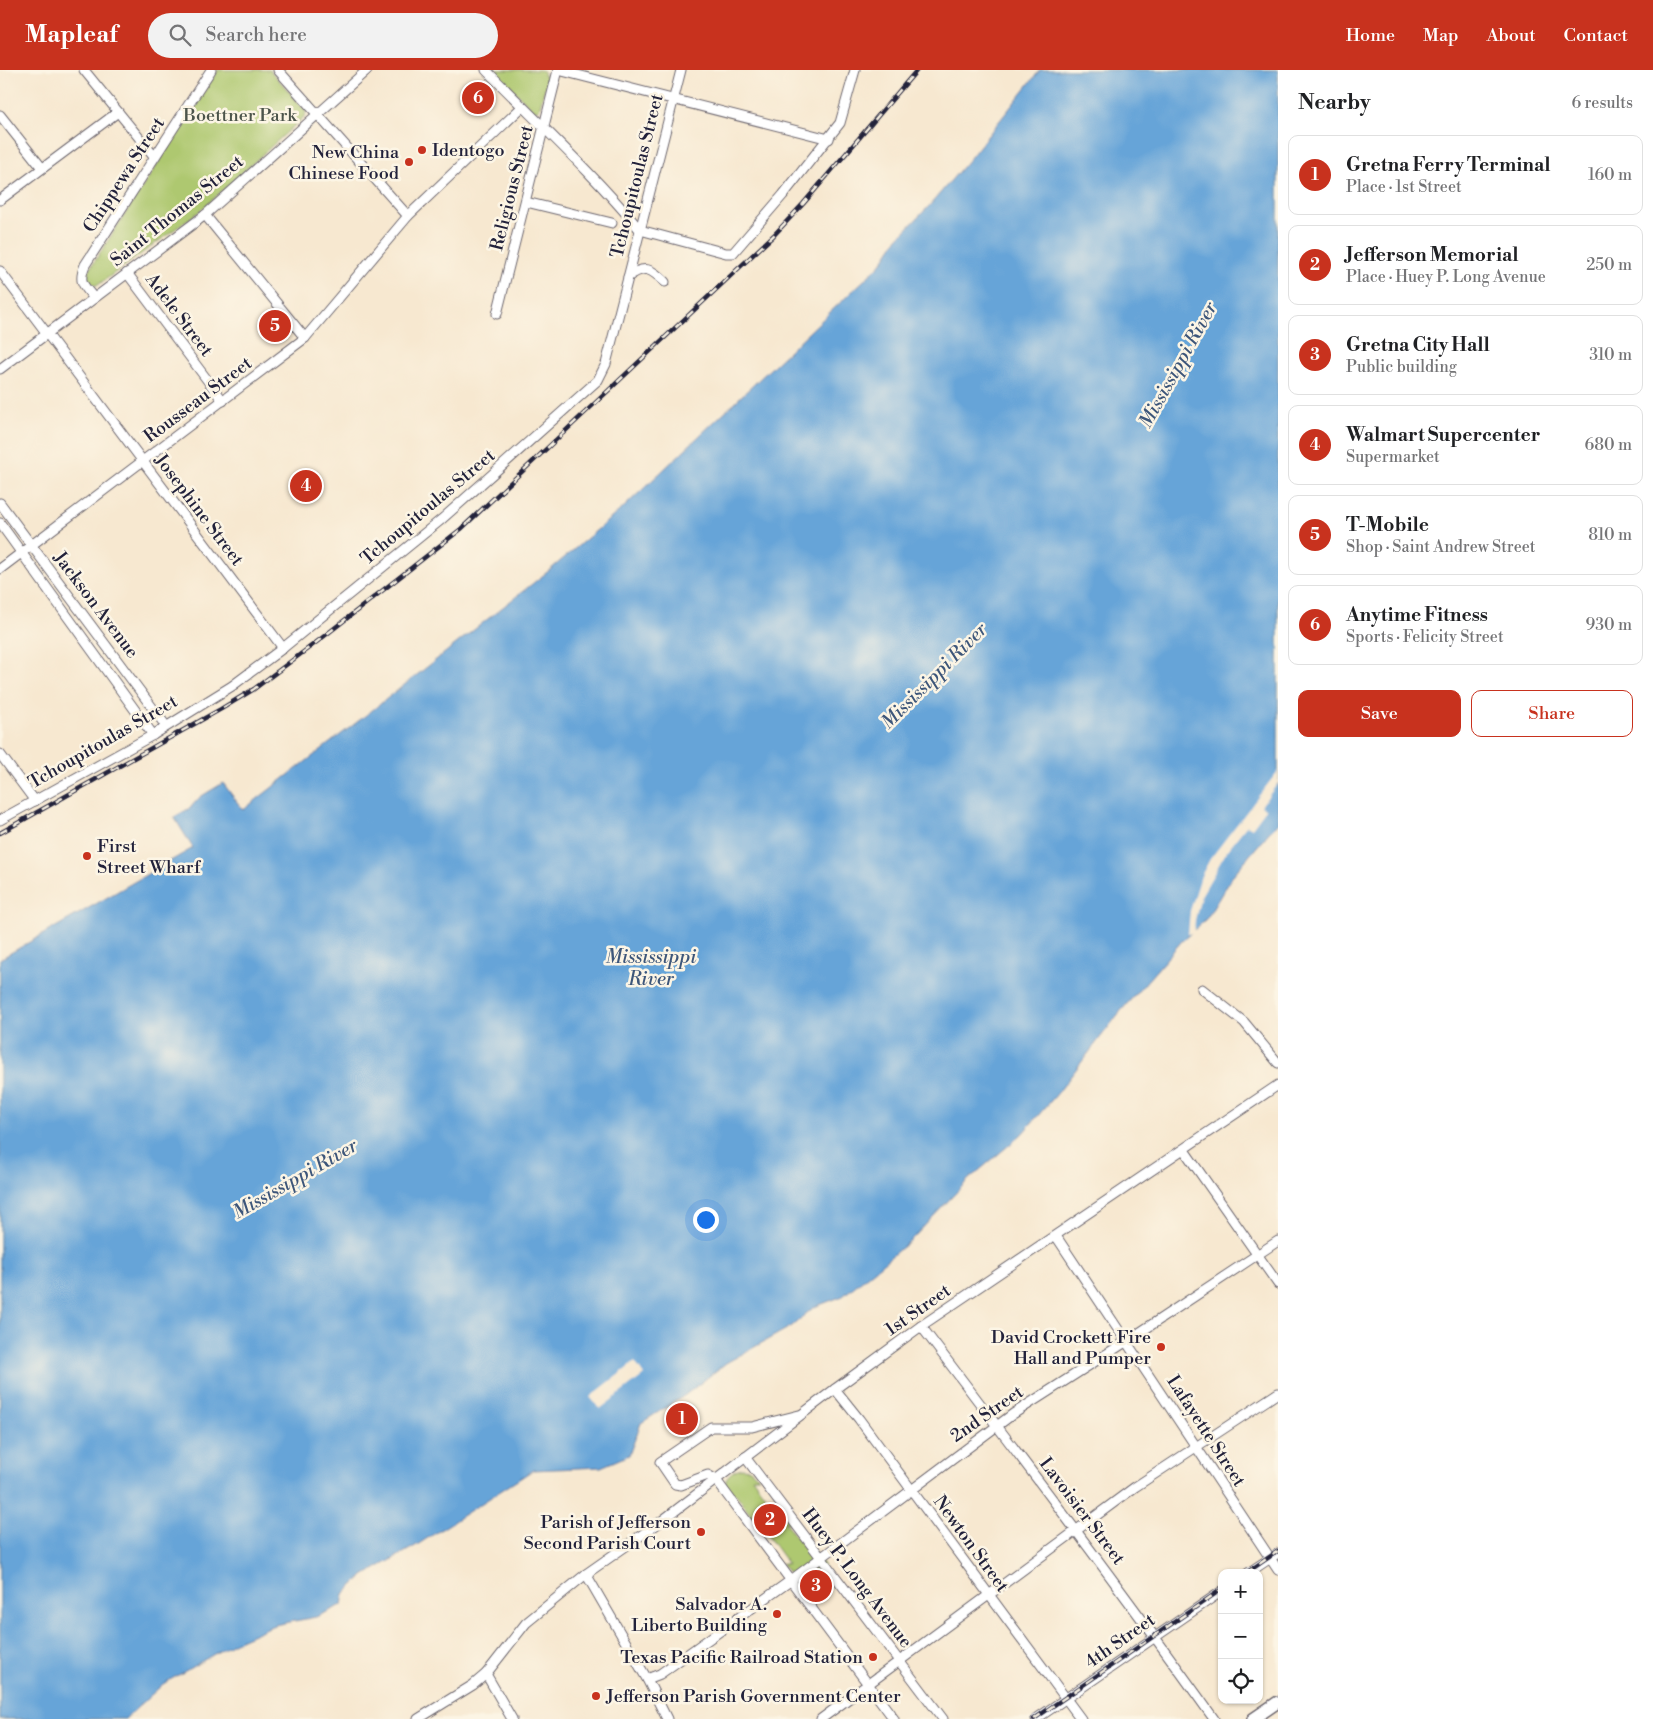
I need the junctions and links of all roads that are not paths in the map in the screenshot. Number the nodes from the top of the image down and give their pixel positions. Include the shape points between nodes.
1 (84, 70) edge
2 (211, 70) edge
3 (278, 70) edge
4 (367, 70) edge
5 (486, 70) edge
6 (558, 70) edge
7 (681, 70) edge
8 (855, 70) edge
9 (674, 100) junction
10 (522, 107) junction
11 (118, 112) junction
12 (318, 114) junction
13 (0, 115) edge
14 (544, 128) junction
15 (829, 139) junction
16 (154, 156) junction
17 (42, 168) junction
18 (0, 200) edge
19 (526, 202) junction
20 (204, 215) junction
21 (408, 216) junction
22 (612, 223) dead end
23 (640, 230) junction
24 (0, 271) edge
25 (127, 273) junction
26 (628, 277) junction
27 (665, 282) dead end
28 (94, 298) junction
29 (497, 314) dead end
30 (47, 334) junction
31 (305, 338) junction
32 (0, 369) edge
33 (223, 401) junction
34 (142, 462) junction
35 (0, 503) edge
36 (0, 523) edge
37 (32, 546) junction
38 (22, 553) junction
39 (0, 569) edge
40 (283, 648) junction
41 (166, 726) junction
42 (153, 735) junction
43 (0, 754) edge
44 (36, 801) junction
45 (0, 820) edge
46 (1202, 989) dead end
47 (1278, 1062) edge
48 (1278, 1085) edge
49 (1184, 1150) junction
50 (1056, 1236) junction
51 (1278, 1241) edge
52 (1258, 1255) junction
53 (1278, 1284) edge
54 (921, 1326) junction
55 (1128, 1341) junction
56 (835, 1389) junction
57 (1278, 1393) edge
58 (803, 1414) junction
59 (996, 1426) junction
60 (1197, 1446) junction
61 (745, 1457) junction
62 (716, 1480) junction
63 (911, 1490) junction
64 (1076, 1529) junction
65 (1274, 1555) edge
66 (821, 1556) junction
67 (1254, 1569) edge
68 (1278, 1570) edge
69 (586, 1574) junction
70 (790, 1581) junction
71 (1218, 1594) edge
72 (988, 1595) junction
73 (1155, 1636) junction
74 (899, 1661) junction
75 (486, 1674) junction
76 (647, 1680) junction
77 (868, 1684) junction
78 (1066, 1698) junction
79 (1278, 1702) edge
80 (418, 1719) edge
81 (512, 1719) edge
82 (667, 1719) edge
83 (821, 1719) edge
84 (894, 1719) edge
85 (943, 1719) edge
86 (1036, 1719) edge
87 (1082, 1719) edge
88 (1214, 1719) edge
89 (1254, 1719) edge

1 - 11 street
2 - 16 street, Chippewa Street
3 - 12 street
4 - 12 street, Saint Thomas Street
5 - 10 street
6 - 9 street
6 - 14 street, Religious Street
7 - 9 street, Tchoupitoulas Street
8 - 15 street via 840,123
9 - 15 street
9 - 23 street, Tchoupitoulas Street
10 - 14 street
10 - 21 street, Rousseau Street
11 - 16 street
11 - 17 street
12 - 20 street, Saint Thomas Street
12 - 21 street
13 - 17 street
14 - 19 street, Religious Street
14 - 23 street
15 - 23 street via 733,253
16 - 28 street, Chippewa Street via 82,273 83,285
17 - 18 street
19 - 22 street
19 - 29 street, Religious Street
20 - 25 street, Saint Thomas Street
20 - 31 street
21 - 31 street, Rousseau Street
23 - 26 street, Tchoupitoulas Street
24 - 30 street, Josephine Street
25 - 28 street, Saint Thomas Street
25 - 33 street, Adele Street
26 - 27 street via 644,268 654,271
26 - 40 street, Tchoupitoulas Street via 606,364 595,384 442,519
28 - 30 street, Saint Thomas Street
30 - 32 street, Saint Thomas Street
30 - 34 street, Josephine Street
31 - 33 street, Rousseau Street
33 - 34 street, Rousseau Street
34 - 37 street, Rousseau Street
34 - 40 street, Josephine Street
35 - 37 street, Jackson Avenue
36 - 38 street, Jackson Avenue
37 - 38 street, Rousseau Street
37 - 41 street, Jackson Avenue
38 - 39 street, Rousseau Street
38 - 42 street, Jackson Avenue
40 - 41 street, Tchoupitoulas Street via 232,686
41 - 42 street, Tchoupitoulas Street
42 - 44 street, Tchoupitoulas Street
43 - 44 street
44 - 45 street, Tchoupitoulas Street
46 - 47 street via 1244,1022
48 - 49 street, 1st Street
49 - 50 street, 1st Street
49 - 52 street
50 - 54 street, 1st Street
50 - 55 street, Lafayette Street
51 - 52 street, 2nd Street
52 - 53 street
52 - 55 street, 2nd Street
54 - 56 street, 1st Street
54 - 59 street, Lavoisier Street
55 - 59 street, 2nd Street
55 - 60 street, Lafayette Street
56 - 58 street, 1st Street
56 - 63 street, Newton Street
57 - 60 street
58 - 61 street, 1st Street
58 - 62 street via 752,1427 711,1428 660,1462 676,1484 708,1475
59 - 63 street, 2nd Street
59 - 64 street, Lavoisier Street
60 - 64 street
60 - 65 street, Lafayette Street
61 - 62 street, 1st Street
61 - 66 street, Huey P. Long Avenue
62 - 69 street, 1st Street
62 - 70 street
63 - 66 street, 2nd Street
63 - 72 street, Newton Street
64 - 72 street
64 - 73 street, Lavoisier Street
65 - 67 street
65 - 68 street, Lafayette Street
66 - 70 street, 2nd Street
66 - 74 street, Huey P. Long Avenue
69 - 75 street, 1st Street via 526,1624
69 - 76 street
70 - 76 street
70 - 77 street
71 - 73 street, 4th Street
72 - 74 street
72 - 78 street, Newton Street
73 - 78 street, 4th Street
73 - 88 street, Lavoisier Street
74 - 77 street
74 - 85 street, Huey P. Long Avenue
75 - 80 street, 1st Street
75 - 81 street
76 - 82 street
77 - 83 street
77 - 84 street
78 - 86 street, 4th Street
78 - 87 street, Newton Street
79 - 89 main road

